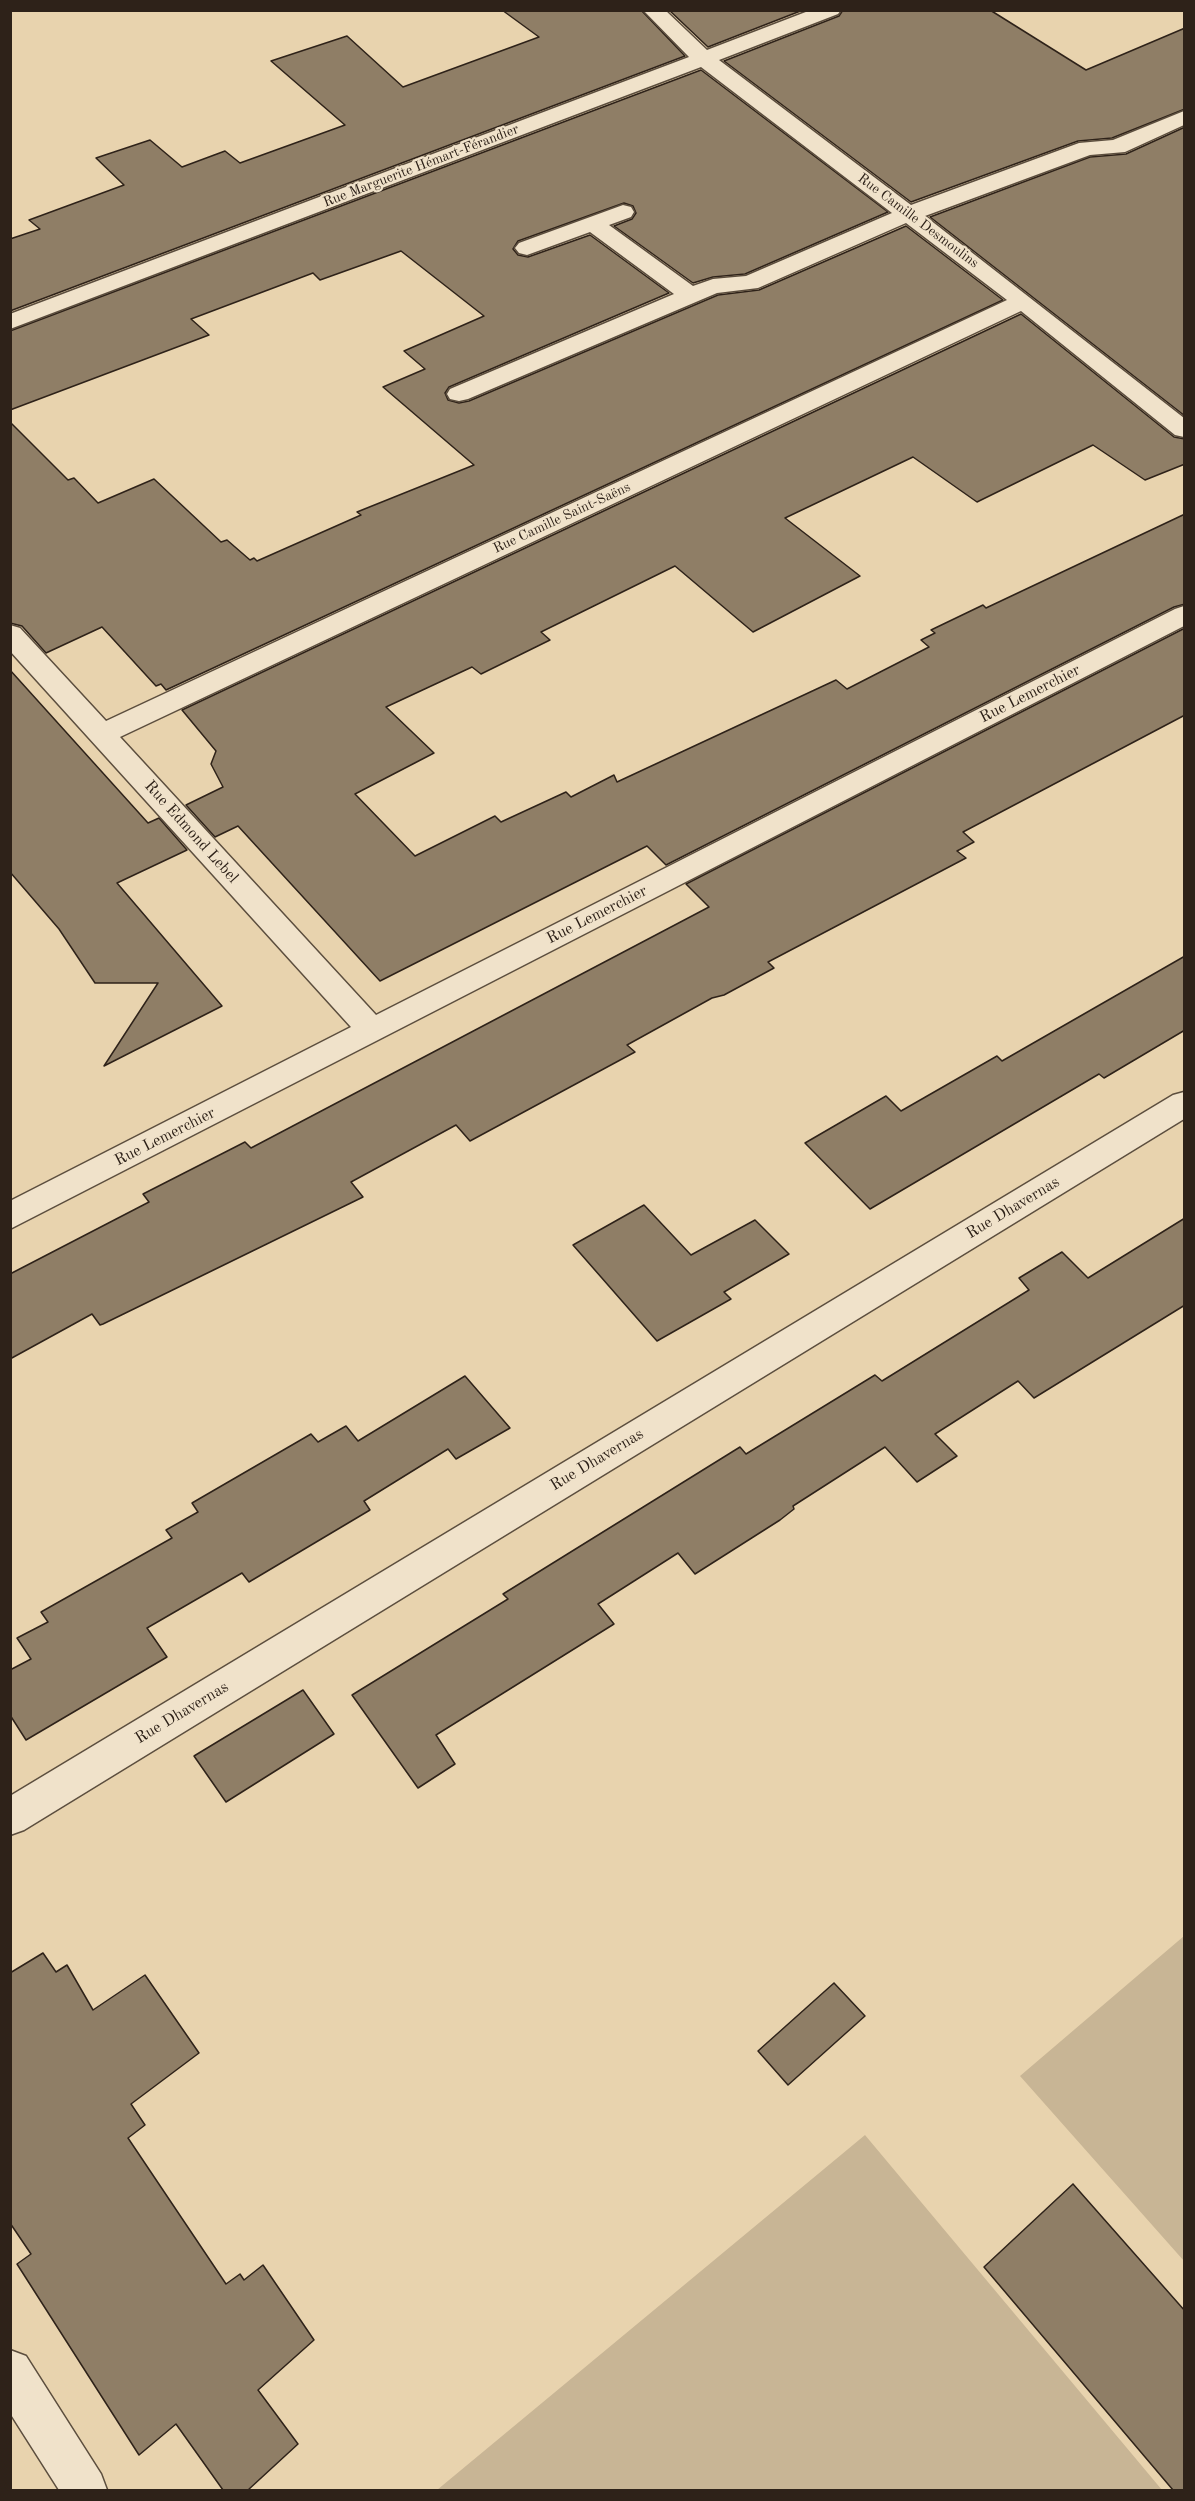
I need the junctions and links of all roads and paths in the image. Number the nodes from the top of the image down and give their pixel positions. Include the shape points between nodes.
1 (653, 10) edge
2 (831, 10) edge
3 (704, 58) junction
4 (1185, 117) edge
5 (623, 212) dead end
6 (909, 214) junction
7 (593, 224) junction
8 (527, 249) dead end
9 (691, 295) junction
10 (1023, 301) junction
11 (10, 322) edge
12 (459, 394) dead end
13 (1185, 430) edge
14 (1185, 615) edge
15 (10, 634) edge
16 (102, 734) junction
17 (372, 1030) junction
18 (1185, 1104) edge
19 (10, 1216) edge
20 (10, 1817) edge
21 (10, 2372) edge
22 (85, 2490) edge

1 - 3 street, Rue Camille Desmoulins
2 - 3 street, Rue Marguerite Hémart-Férandier
3 - 6 street, Rue Camille Desmoulins
3 - 11 street, Rue Marguerite Hémart-Férandier
4 - 6 street via 1117,147 1087,148
5 - 7 street
6 - 9 street via 750,283 712,286
6 - 10 street, Rue Camille Desmoulins
7 - 8 street
7 - 9 street
9 - 12 street
10 - 13 street, Rue Camille Desmoulins
10 - 16 street, Rue Camille Saint-Saëns
14 - 17 street, Rue Lemerchier
15 - 16 street, Rue Edmond Lebel
16 - 17 street, Rue Edmond Lebel
17 - 19 street, Rue Lemerchier
18 - 20 street, Rue Dhavernas
21 - 22 street

